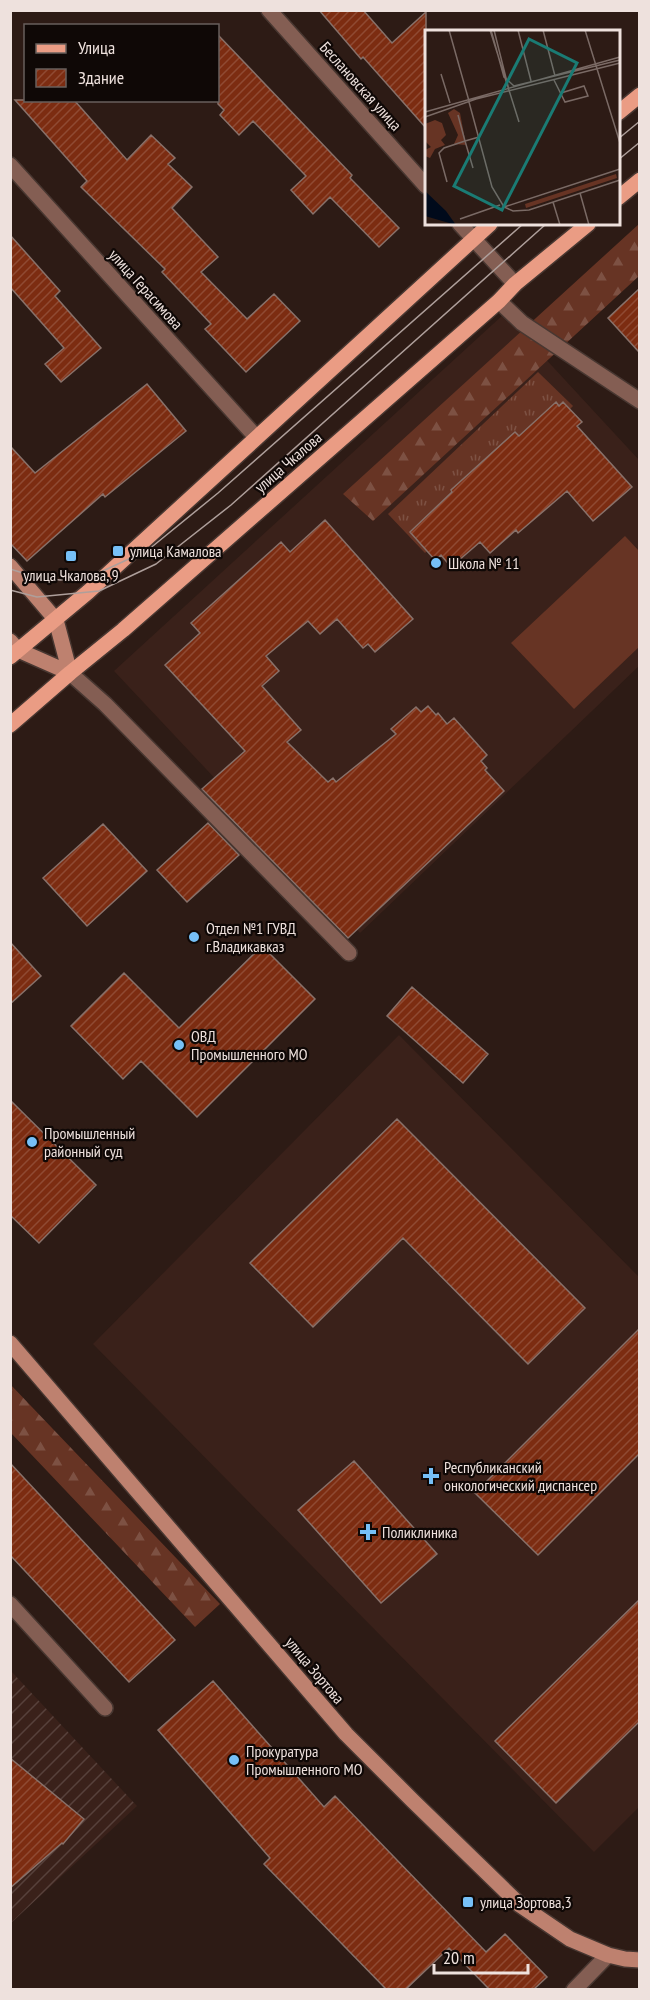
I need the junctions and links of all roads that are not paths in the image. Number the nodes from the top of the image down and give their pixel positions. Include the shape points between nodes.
1 (269, 10) edge
2 (639, 95) edge
3 (620, 111) edge
4 (10, 165) edge
5 (639, 180) edge
6 (425, 185) edge
7 (620, 196) edge
8 (461, 225) edge
9 (488, 225) edge
10 (587, 225) edge
11 (473, 238) junction
12 (515, 284) junction
13 (499, 301) junction
14 (639, 401) edge
15 (256, 437) junction
16 (10, 566) edge
17 (56, 620) junction
18 (13, 649) edge
19 (70, 673) junction
20 (10, 725) edge
21 (349, 953) dead end
22 (10, 1343) edge
23 (10, 1604) edge
24 (105, 1708) dead end
25 (608, 1955) junction
26 (639, 1960) edge
27 (574, 1989) edge

1 - 6 street, Беслановская улица
2 - 3 main road
4 - 15 street, улица Герасимова
5 - 7 main road
8 - 11 street
9 - 11 main road
10 - 12 main road, улица Чкалова
11 - 12 street
11 - 15 main road
12 - 13 main road, улица Чкалова
13 - 14 street via 522,322
13 - 19 main road, улица Чкалова
15 - 17 main road
16 - 17 street
17 - 18 main road
17 - 19 street
18 - 19 street
19 - 20 main road, улица Чкалова
19 - 21 street
22 - 25 street, улица Зортова via 346,1734 520,1905 570,1939
23 - 24 street
25 - 26 street, улица Зортова
25 - 27 street

